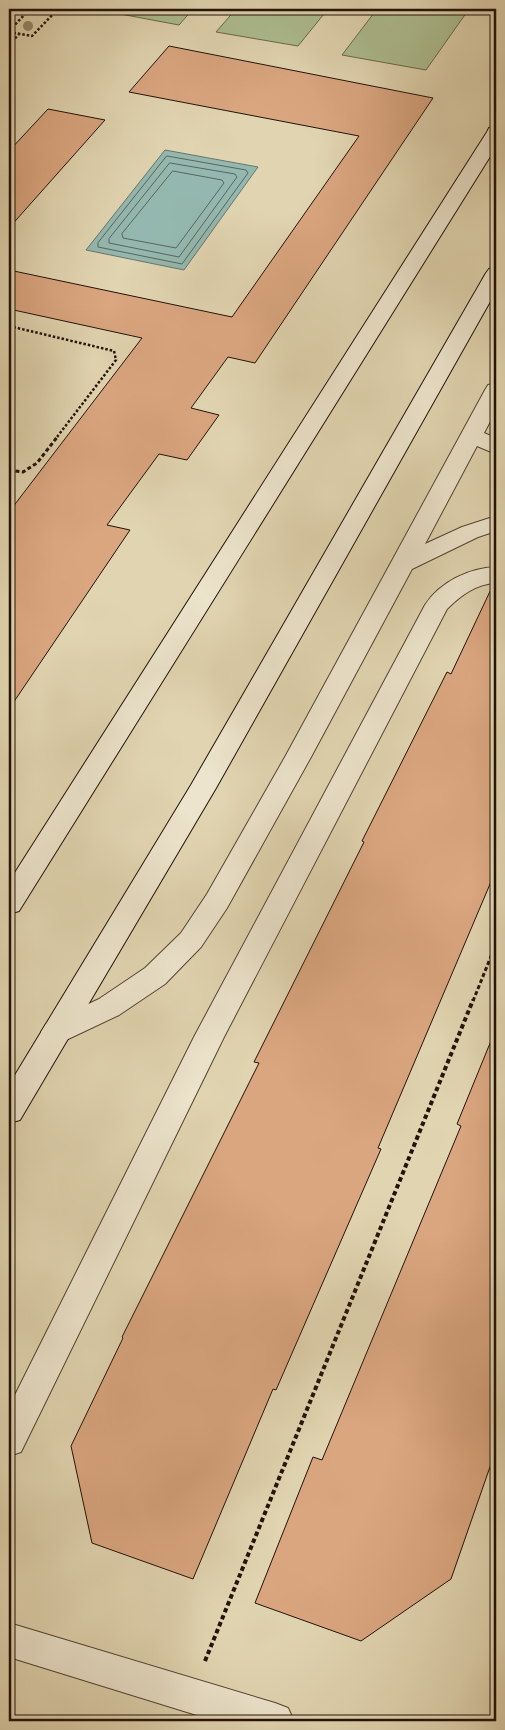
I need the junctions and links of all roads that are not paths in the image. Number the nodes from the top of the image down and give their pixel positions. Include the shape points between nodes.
1 (496, 132) edge
2 (496, 273) edge
3 (496, 390) edge
4 (472, 435) junction
5 (496, 447) edge
6 (496, 523) edge
7 (404, 563) junction
8 (496, 575) edge
9 (9, 904) edge
10 (56, 1032) junction
11 (9, 1111) edge
12 (9, 1441) edge
13 (9, 1640) edge
14 (275, 1721) edge

1 - 9 main road
2 - 10 main road via 203,788
3 - 4 main road
4 - 5 main road
4 - 7 main road
6 - 7 main road via 462,535
7 - 10 main road via 241,858 191,940 155,976 117,1002
8 - 12 main road via 472,579 449,593 437,606 209,1038
10 - 11 main road
13 - 14 main road

